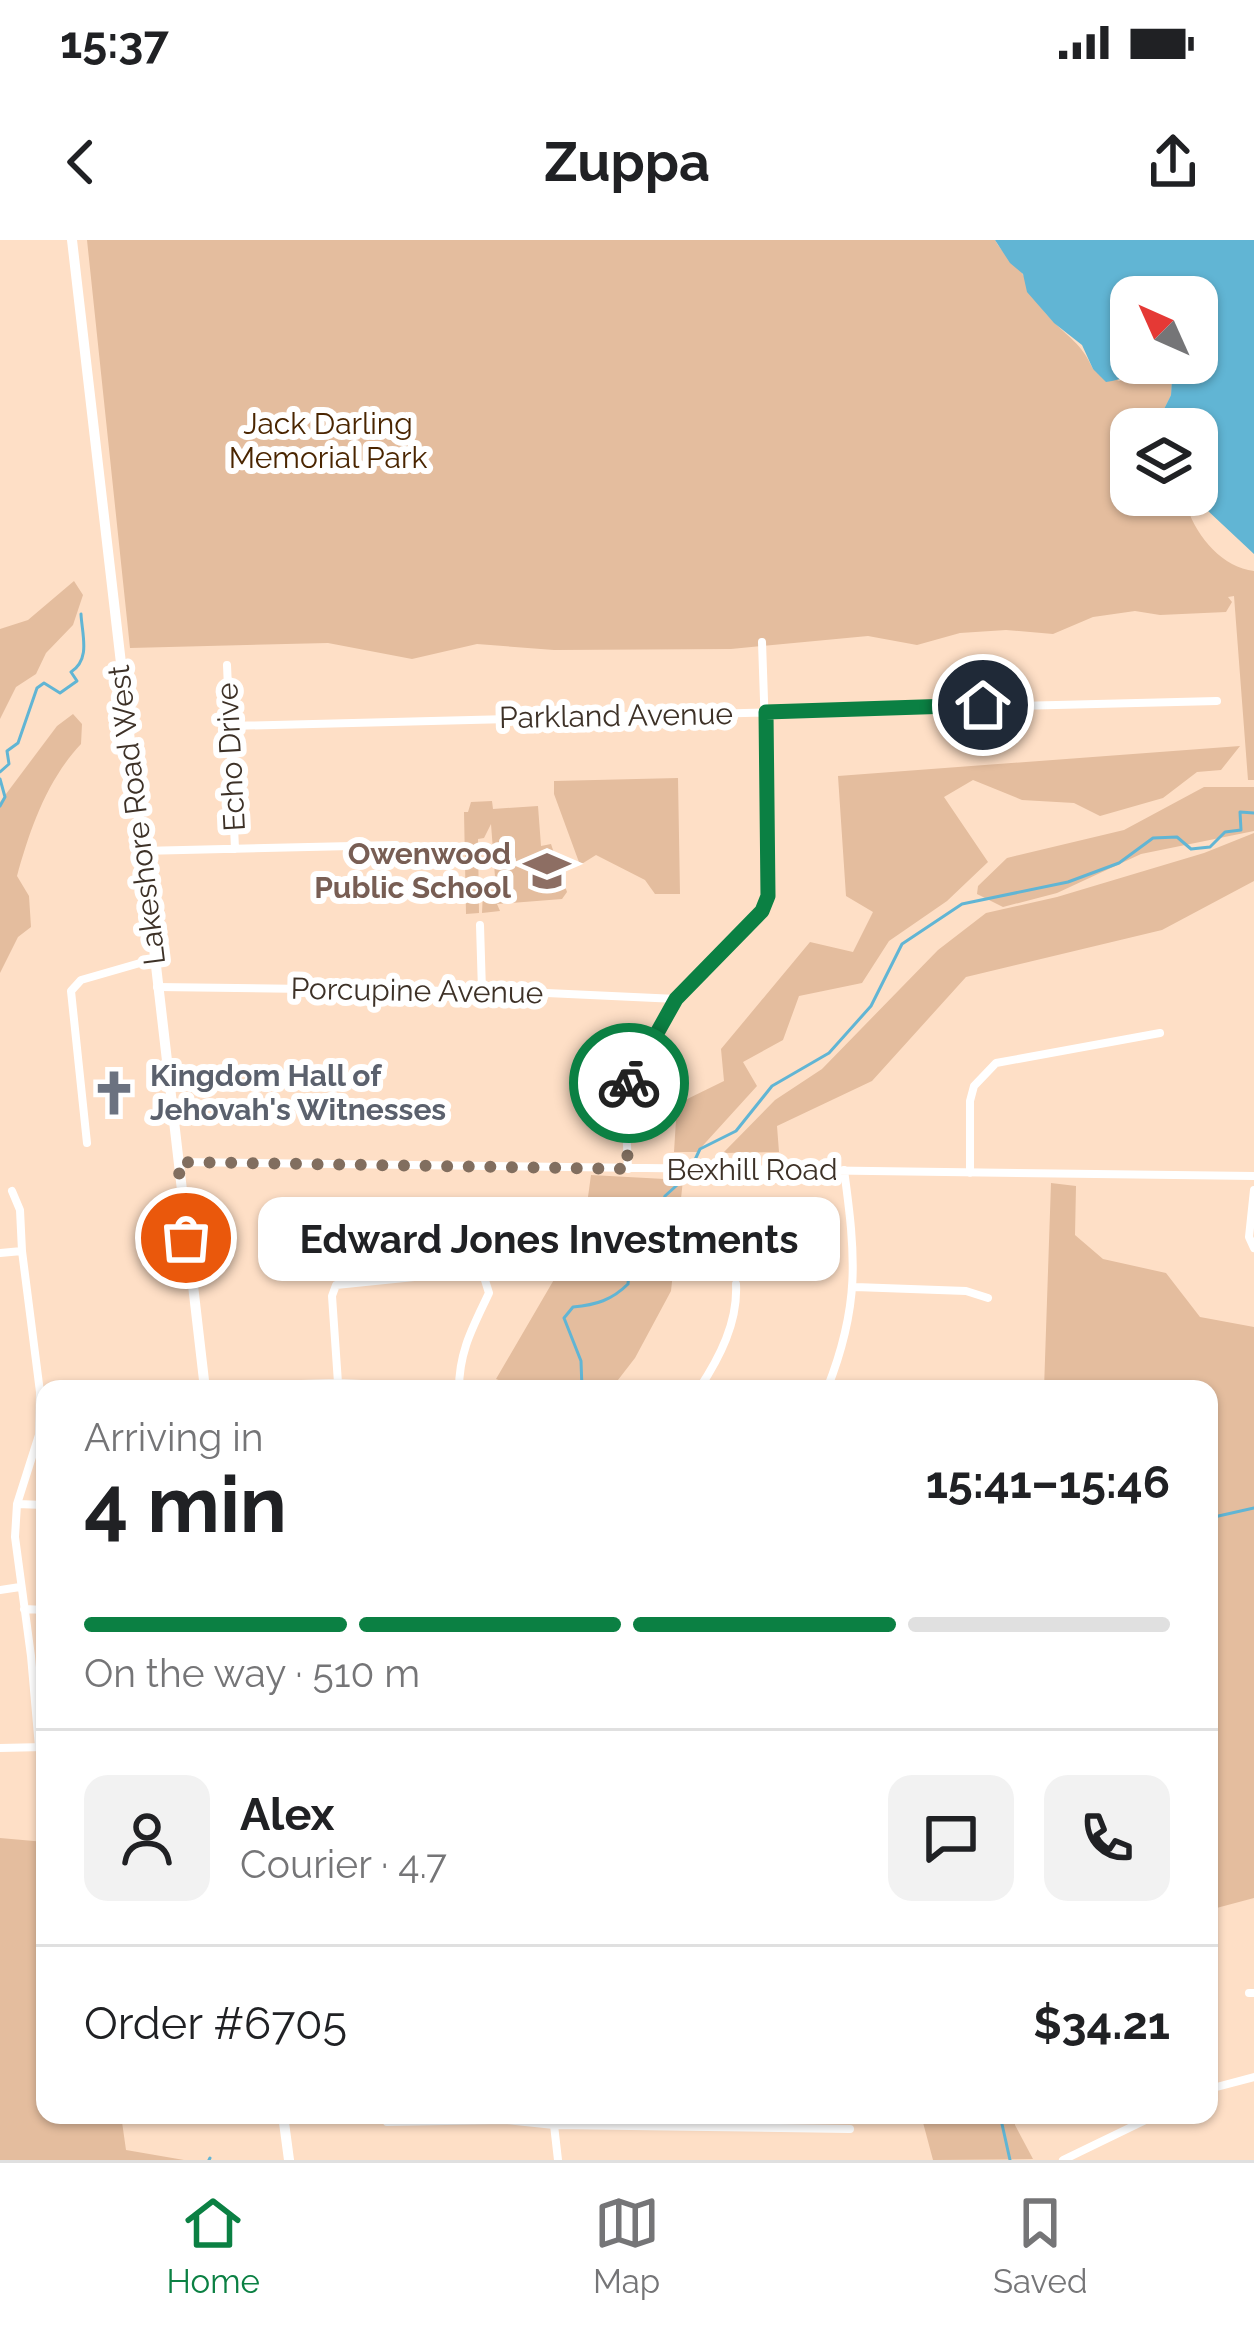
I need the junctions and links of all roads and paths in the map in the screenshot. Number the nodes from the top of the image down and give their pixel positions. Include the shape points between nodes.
1 (72, 240) edge
2 (762, 642) dead end
3 (227, 665) dead end
4 (1217, 701) dead end
5 (983, 705) junction
6 (766, 712) junction
7 (984, 725) dead end
8 (230, 726) junction
9 (396, 845) dead end
10 (236, 849) junction
11 (141, 851) junction
12 (481, 926) dead end
13 (154, 959) junction
14 (157, 987) junction
15 (482, 992) junction
16 (676, 999) junction
17 (1160, 1033) dead end
18 (87, 1143) dead end
19 (178, 1162) junction
20 (628, 1169) junction
21 (844, 1171) junction
22 (970, 1173) junction
23 (1254, 1176) edge
24 (1254, 1190) edge
25 (12, 1191) dead end
26 (1254, 1247) edge
27 (22, 1251) junction
28 (0, 1253) edge
29 (736, 1284) dead end
30 (855, 1287) junction
31 (988, 1298) dead end
32 (41, 1380) edge
33 (204, 1380) edge
34 (338, 1380) edge
35 (459, 1380) edge
36 (704, 1380) edge
37 (830, 1380) edge
38 (36, 1444) edge
39 (17, 1504) junction
40 (36, 1505) edge
41 (20, 1587) junction
42 (0, 1590) edge
43 (24, 1609) junction
44 (36, 1610) edge
45 (36, 1701) edge
46 (36, 1747) edge
47 (0, 1748) edge
48 (1254, 2077) edge
49 (1218, 2087) edge
50 (284, 2124) edge
51 (547, 2124) edge
52 (1137, 2124) edge
53 (554, 2125) junction
54 (850, 2128) dead end
55 (289, 2160) edge
56 (558, 2160) edge
57 (1063, 2160) edge

1 - 11 main road, Lakeshore Road West
2 - 6 street
3 - 8 street, Echo Drive
4 - 5 street, Parkland Avenue
5 - 6 street, Parkland Avenue
5 - 7 street
6 - 8 street, Parkland Avenue
6 - 16 street via 768,896
8 - 10 street, Echo Drive
9 - 10 street
10 - 11 street
11 - 13 main road, Lakeshore Road West
12 - 15 street
13 - 14 main road, Lakeshore Road West
13 - 18 street via 81,980 70,991
14 - 15 street, Porcupine Avenue
14 - 19 main road, Lakeshore Road West
15 - 16 street, Porcupine Avenue
16 - 20 street via 627,1089
17 - 22 street via 996,1063 970,1101
19 - 20 street, Bexhill Road
19 - 33 main road, Lakeshore Road West
20 - 21 street, Bexhill Road
21 - 22 street, Bexhill Road
21 - 30 street
22 - 23 street, Bexhill Road
24 - 26 street
25 - 27 street
27 - 28 street
27 - 32 street
29 - 36 street via 730,1331
30 - 31 street
30 - 37 street
34 - 35 street via 336,1285 473,1271 489,1293 467,1333
38 - 39 street
39 - 40 street
39 - 41 street
41 - 42 street
41 - 43 street
43 - 44 street
43 - 45 street
46 - 47 street
48 - 49 street
50 - 55 main road
51 - 53 street
52 - 57 street
53 - 54 street
53 - 56 street

